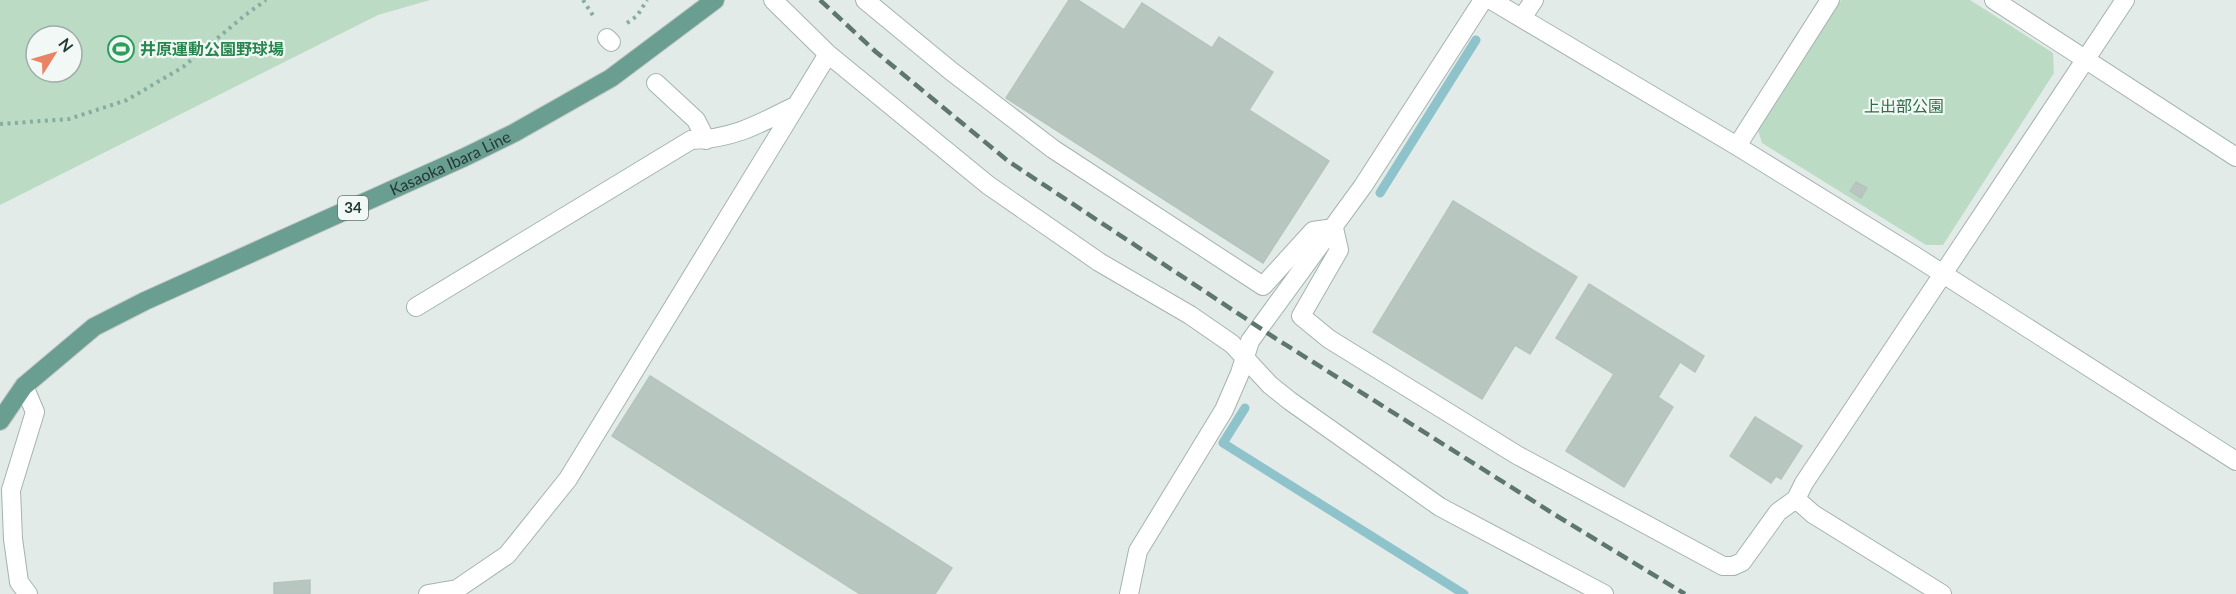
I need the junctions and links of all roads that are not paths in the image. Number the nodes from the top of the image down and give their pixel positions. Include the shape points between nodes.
1 (715, 0) edge
2 (773, 0) edge
3 (865, 0) edge
4 (1483, 0) edge
5 (1491, 0) edge
6 (1534, 0) edge
7 (1830, 0) edge
8 (1994, 0) edge
9 (2125, 0) edge
10 (1522, 18) junction
11 (828, 54) junction
12 (2086, 59) junction
13 (656, 83) dead end
14 (795, 106) junction
15 (706, 140) junction
16 (1737, 146) junction
17 (2236, 157) edge
18 (1334, 228) junction
19 (1943, 275) junction
20 (416, 307) dead end
21 (1245, 357) junction
22 (24, 386) junction
23 (0, 421) edge
24 (2236, 461) edge
25 (1796, 499) junction
26 (28, 594) edge
27 (428, 594) edge
28 (1129, 594) edge
29 (1604, 594) edge
30 (1942, 594) edge

1 - 22 main road, Kasaoka Ibara Line / 34 via 611,78 514,133 94,327
2 - 11 street
3 - 18 street via 1053,149 1263,286 1313,231
4 - 18 street
5 - 10 street
6 - 10 street
7 - 16 street
8 - 12 street
9 - 12 street
10 - 16 street
11 - 14 street
11 - 21 street via 988,185 1099,262 1190,315
12 - 17 street
12 - 19 street
13 - 15 street via 696,120
14 - 15 street via 743,132
14 - 27 street via 568,479 507,555 457,589
15 - 20 street via 691,140
16 - 19 street
18 - 21 street via 1259,327
18 - 25 street via 1339,250 1301,316 1329,339 1517,455 1722,566 1742,562 1778,512
19 - 24 street
19 - 25 street
21 - 28 street via 1224,410 1138,551
21 - 29 street via 1269,385 1440,507
22 - 23 main road, Kasaoka Ibara Line / 34
22 - 26 street via 35,412 11,489 19,582
25 - 30 street via 1813,514

